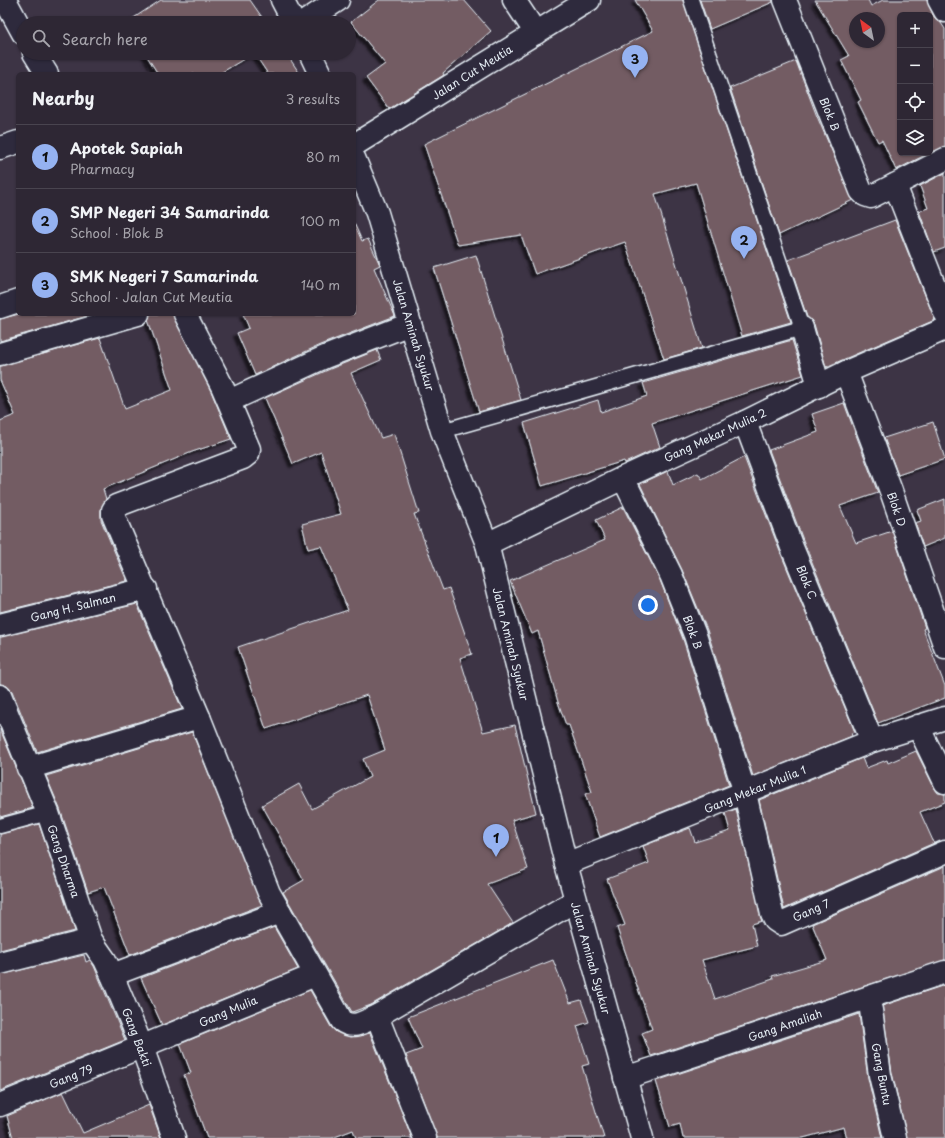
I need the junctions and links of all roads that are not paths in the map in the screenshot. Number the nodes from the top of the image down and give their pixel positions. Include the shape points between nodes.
1 (4, 0) edge
2 (282, 0) edge
3 (338, 0) edge
4 (514, 0) edge
5 (589, 0) edge
6 (691, 0) edge
7 (785, 0) edge
8 (939, 0) edge
9 (945, 11) edge
10 (290, 16) edge
11 (314, 16) edge
12 (16, 21) edge
13 (536, 33) junction
14 (38, 60) edge
15 (313, 60) edge
16 (45, 72) edge
17 (319, 72) edge
18 (16, 143) edge
19 (356, 144) edge
20 (0, 148) edge
21 (945, 159) edge
22 (356, 163) edge
23 (895, 185) junction
24 (16, 302) edge
25 (0, 307) edge
26 (945, 313) edge
27 (131, 316) edge
28 (186, 316) edge
29 (410, 324) junction
30 (802, 328) junction
31 (945, 329) edge
32 (0, 354) edge
33 (846, 372) junction
34 (819, 386) junction
35 (229, 401) junction
36 (745, 422) junction
37 (442, 431) junction
38 (623, 478) junction
39 (487, 544) junction
40 (146, 589) junction
41 (0, 625) edge
42 (945, 648) edge
43 (0, 696) edge
44 (199, 717) junction
45 (945, 718) edge
46 (918, 726) junction
47 (872, 741) junction
48 (28, 768) junction
49 (945, 782) edge
50 (745, 793) junction
51 (48, 813) junction
52 (0, 826) edge
53 (945, 852) edge
54 (566, 864) junction
55 (575, 901) junction
56 (280, 912) junction
57 (91, 940) junction
58 (0, 963) edge
59 (945, 972) edge
60 (112, 975) junction
61 (315, 975) junction
62 (871, 1010) dead end
63 (377, 1016) junction
64 (142, 1047) junction
65 (625, 1078) junction
66 (0, 1104) edge
67 (174, 1138) edge
68 (425, 1138) edge
69 (642, 1138) edge
70 (895, 1138) edge

1 - 12 street
2 - 10 street
3 - 11 street
4 - 13 street
5 - 13 street, Jalan Cut Meutia
6 - 30 lane
7 - 23 street, Blok B via 861,191 871,197
8 - 9 street
13 - 19 street, Jalan Cut Meutia
14 - 16 street
15 - 17 street
18 - 20 street
21 - 23 street
22 - 29 street, Jalan Aminah Syukur via 377,213
23 - 26 street
24 - 25 street
27 - 32 street
28 - 35 street
29 - 35 street via 325,357
29 - 37 street, Jalan Aminah Syukur
30 - 34 street
30 - 37 lane
31 - 33 street, Gang Mekar Mulia 2
33 - 34 street, Gang Mekar Mulia 2
33 - 42 street, Blok D via 891,491
34 - 36 street, Gang Mekar Mulia 2
35 - 40 street via 250,449 248,454 116,506 112,510
36 - 38 street, Gang Mekar Mulia 2
36 - 47 street, Blok C via 788,538
37 - 39 street, Jalan Aminah Syukur
38 - 39 street, Gang Mekar Mulia 2
38 - 50 street, Blok B via 671,575 695,635
39 - 54 street, Jalan Aminah Syukur
40 - 41 street, Gang H. Salman
40 - 44 street
43 - 48 street, Gang Dharma
44 - 48 street
44 - 56 street via 269,893
45 - 46 street, Gang Mekar Mulia 1
46 - 47 street, Gang Mekar Mulia 1
46 - 49 street
47 - 50 street, Gang Mekar Mulia 1
48 - 51 street, Gang Dharma
50 - 53 street, Gang 7 via 772,914 781,924
50 - 54 street, Gang Mekar Mulia 1
51 - 52 lane
51 - 57 street, Gang Dharma
54 - 55 street, Jalan Aminah Syukur
55 - 63 street
55 - 65 street, Jalan Aminah Syukur
56 - 60 street
56 - 61 street
57 - 58 street
57 - 60 street, Gang Bakti
59 - 65 street, Gang Amaliah
60 - 64 street, Gang Bakti
61 - 63 street via 346,1024 354,1026
61 - 64 street, Gang Mulia
62 - 70 street, Gang Buntu via 880,1075
63 - 68 street
64 - 66 street, Gang 79
64 - 67 street, Gang Bakti
65 - 69 street, Jalan Aminah Syukur

